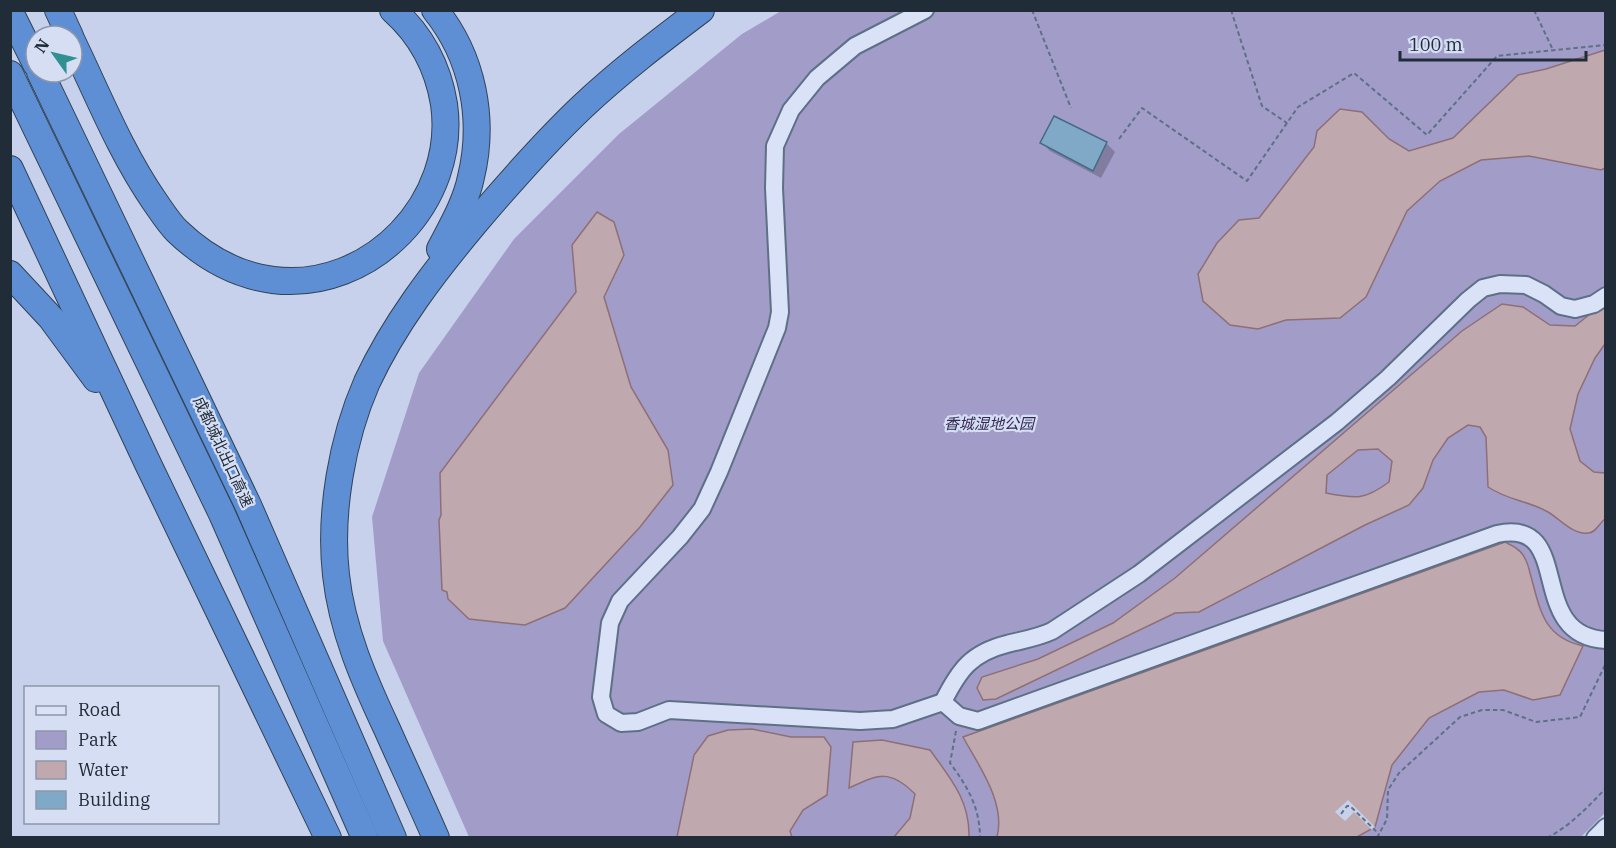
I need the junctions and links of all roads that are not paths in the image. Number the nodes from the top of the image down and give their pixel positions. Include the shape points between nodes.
1 (58, 10) edge
2 (393, 10) edge
3 (435, 10) edge
4 (701, 10) edge
5 (925, 10) edge
6 (10, 12) edge
7 (64, 24) edge
8 (24, 40) edge
9 (84, 65) edge
10 (10, 74) edge
11 (46, 84) edge
12 (10, 169) edge
13 (10, 274) edge
14 (1605, 296) edge
15 (408, 310) junction
16 (149, 466) junction
17 (1605, 640) edge
18 (943, 702) junction
19 (1605, 827) edge
20 (328, 837) edge
21 (365, 837) edge
22 (393, 837) edge
23 (436, 837) edge
24 (1595, 837) edge

1 - 7 highway
2 - 9 highway via 416,35 440,81 446,121 443,152 437,175 415,218 378,253 327,276 274,280 221,265 197,250 175,230 141,181
3 - 15 highway via 459,47 469,74 476,98 476,146 471,178 455,219
4 - 15 highway via 629,66 553,136 448,255
5 - 18 street via 855,46 817,78 791,110 775,147 780,312 777,328 702,509 620,601 610,623 600,697 606,714 621,723 638,722 669,710 860,721 892,719
6 - 8 highway
10 - 21 highway, 成都城北出口高速 via 222,514
11 - 22 highway, 成都城北出口高速 via 248,505
12 - 16 highway
13 - 16 highway via 75,348
14 - 18 street via 1575,309 1561,306 1526,285 1483,288 1337,423 1139,574 1052,631 978,655 964,666
15 - 23 highway via 367,382 345,448 336,504 336,575 355,658
16 - 20 highway
17 - 18 street via 1576,631 1564,619 1556,604 1543,550 1532,538 1514,531 978,721 959,716
19 - 24 street

